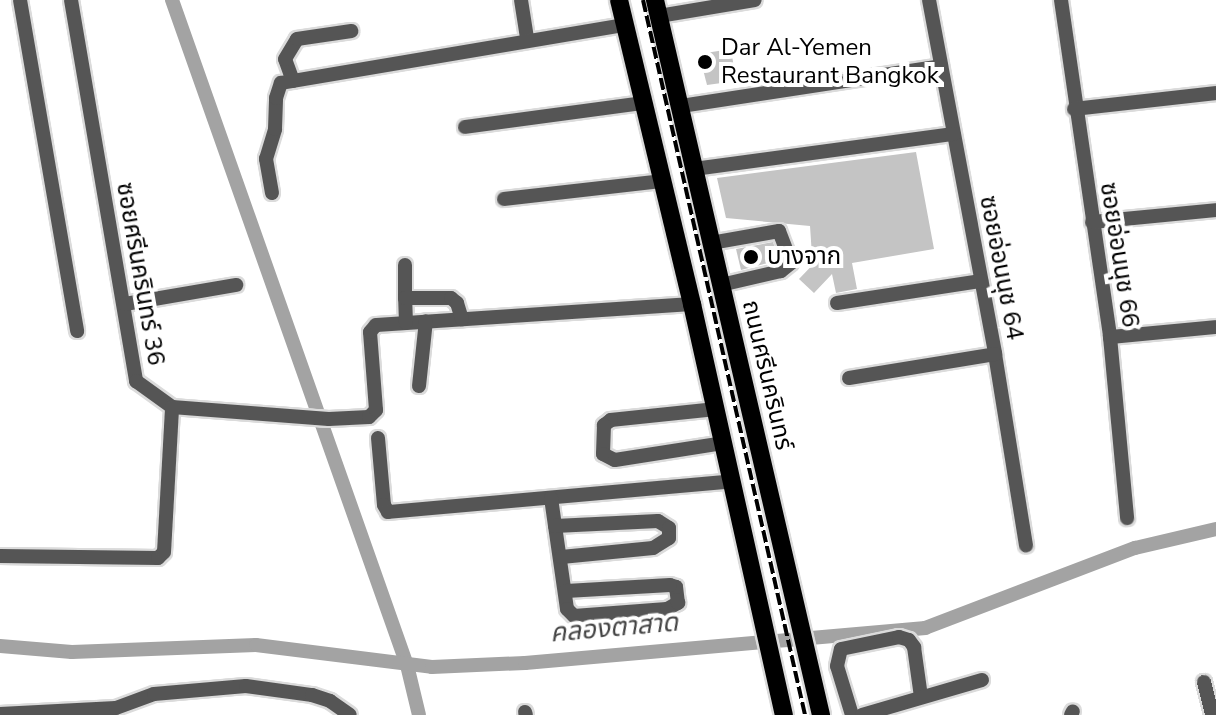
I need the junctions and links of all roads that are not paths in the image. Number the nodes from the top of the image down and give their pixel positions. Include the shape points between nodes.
1 (20, 0) edge
2 (71, 0) edge
3 (521, 0) edge
4 (619, 0) edge
5 (755, 0) edge
6 (929, 0) edge
7 (1061, 0) edge
8 (657, 8) edge
9 (625, 25) junction
10 (351, 31) dead end
11 (527, 39) junction
12 (941, 66) junction
13 (293, 81) junction
14 (1216, 93) edge
15 (642, 103) junction
16 (681, 106) junction
17 (1074, 109) junction
18 (465, 127) dead end
19 (954, 134) junction
20 (694, 169) junction
21 (663, 181) junction
22 (272, 193) dead end
23 (504, 199) dead end
24 (1216, 210) edge
25 (1092, 222) junction
26 (711, 243) junction
27 (405, 265) dead end
28 (981, 281) junction
29 (236, 285) dead end
30 (721, 285) junction
31 (405, 298) junction
32 (837, 303) dead end
33 (125, 304) junction
34 (692, 304) junction
35 (462, 319) junction
36 (426, 321) junction
37 (406, 323) junction
38 (1216, 327) edge
39 (77, 331) dead end
40 (1110, 337) junction
41 (995, 354) junction
42 (849, 378) dead end
43 (419, 386) dead end
44 (172, 407) junction
45 (716, 409) junction
46 (378, 438) dead end
47 (723, 443) junction
48 (732, 481) junction
49 (551, 498) junction
50 (1127, 518) dead end
51 (555, 526) junction
52 (1026, 546) dead end
53 (0, 556) edge
54 (561, 557) junction
55 (566, 591) junction
56 (982, 680) dead end
57 (1204, 682) dead end
58 (921, 697) junction
59 (134, 708) edge
60 (0, 714) edge
61 (350, 715) edge
62 (784, 715) edge
63 (821, 715) edge
64 (852, 715) edge
65 (862, 715) edge
66 (1212, 715) edge

1 - 39 street
2 - 33 street, ซอยศรีนครินทร์ 36
3 - 11 street
4 - 9 main road
5 - 8 street
6 - 12 street, ซอยอ่อนนุช 64
7 - 17 street, ซอยอ่อนนุช 66
8 - 16 main road, ถนนศรีนครินทร์
9 - 11 street
9 - 15 main road
10 - 13 street via 297,39 285,59
11 - 13 street
12 - 16 street
12 - 19 street, ซอยอ่อนนุช 64
13 - 22 street via 277,88 275,129 266,159
14 - 17 street
15 - 18 street
15 - 21 main road
16 - 20 main road, ถนนศรีนครินทร์
17 - 25 street, ซอยอ่อนนุช 66
19 - 20 street
19 - 28 street, ซอยอ่อนนุช 64
20 - 26 main road, ถนนศรีนครินทร์
21 - 23 street
21 - 34 main road
24 - 25 street
25 - 40 street, ซอยอ่อนนุช 66
26 - 30 main road, ถนนศรีนครินทร์
26 - 30 street via 779,231 791,263 781,271
27 - 31 street
28 - 32 street
28 - 41 street, ซอยอ่อนนุช 64
29 - 33 street
30 - 63 main road, ถนนศรีนครินทร์
31 - 35 street via 451,298
31 - 37 street
33 - 44 street, ซอยศรีนครินทร์ 36 via 136,381
34 - 35 street
34 - 45 main road
35 - 36 street
36 - 37 street
36 - 43 street
37 - 44 street via 376,325 370,332 374,415 329,419
38 - 40 street
40 - 50 street, ซอยอ่อนนุช 66
41 - 42 street
41 - 52 street, ซอยอ่อนนุช 64
44 - 53 street via 164,552 158,558
45 - 47 main road
45 - 47 street via 611,420 604,425 603,454 615,460
46 - 49 street via 388,512
47 - 48 main road
48 - 49 street
48 - 62 main road
49 - 51 street
51 - 54 street
51 - 54 street via 658,521 669,528 669,538 653,548
54 - 55 street
55 - 55 street via 670,585 676,587 678,603 667,609 574,616 567,609
56 - 58 street
57 - 66 street
58 - 64 street via 909,640 899,637 841,649 837,666
58 - 65 street
59 - 60 street
59 - 61 street via 154,694 246,686 312,695

